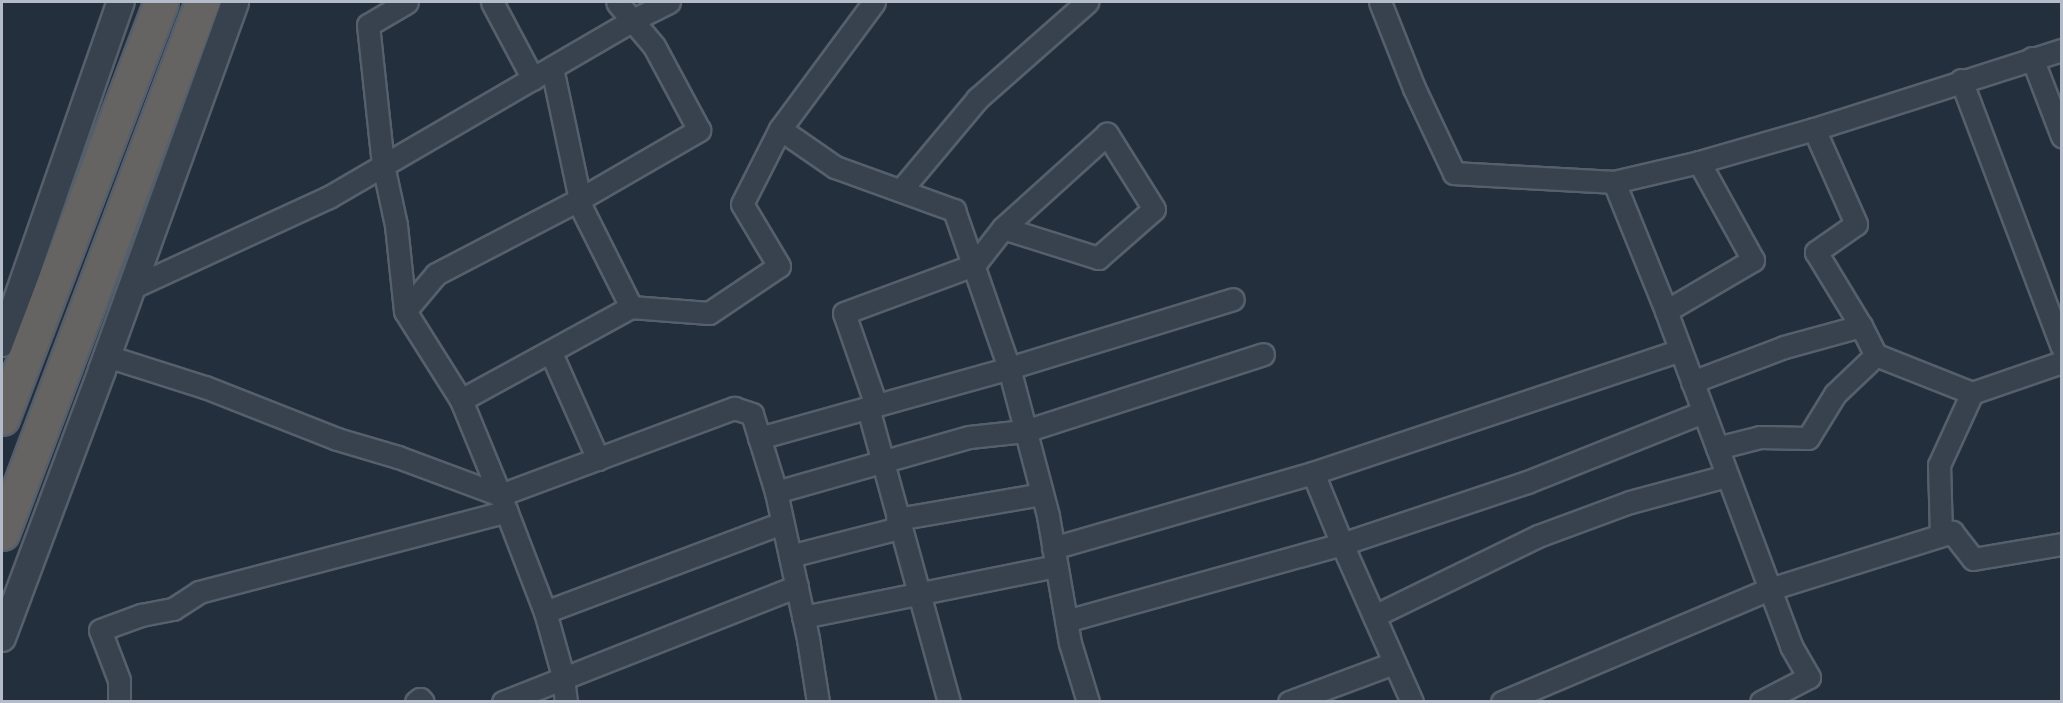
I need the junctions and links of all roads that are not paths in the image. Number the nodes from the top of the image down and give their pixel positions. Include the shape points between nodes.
1 (122, 2) edge
2 (161, 2) edge
3 (202, 2) edge
4 (235, 2) edge
5 (408, 2) edge
6 (492, 2) edge
7 (617, 2) edge
8 (669, 2) edge
9 (874, 2) edge
10 (1088, 2) edge
11 (1380, 2) edge
12 (633, 20) junction
13 (2061, 50) edge
14 (2032, 58) junction
15 (552, 68) junction
16 (533, 79) junction
17 (1961, 80) junction
18 (780, 129) junction
19 (1814, 129) junction
20 (2061, 136) edge
21 (1699, 162) junction
22 (383, 165) junction
23 (1614, 182) junction
24 (901, 190) junction
25 (580, 199) junction
26 (1003, 228) junction
27 (974, 265) junction
28 (131, 288) junction
29 (1233, 299) dead end
30 (632, 307) junction
31 (405, 311) junction
32 (1666, 311) junction
33 (1861, 326) junction
34 (2, 343) edge
35 (2061, 347) edge
36 (1680, 350) junction
37 (550, 352) junction
38 (1263, 354) dead end
39 (1876, 355) junction
40 (107, 356) junction
41 (2061, 362) edge
42 (1009, 368) junction
43 (1692, 381) junction
44 (1972, 393) junction
45 (461, 400) junction
46 (872, 406) junction
47 (1703, 412) junction
48 (2, 418) edge
49 (1025, 431) junction
50 (759, 438) junction
51 (1717, 448) junction
52 (598, 459) junction
53 (882, 462) junction
54 (1313, 473) junction
55 (1726, 476) junction
56 (776, 492) junction
57 (1042, 494) junction
58 (504, 503) junction
59 (782, 523) junction
60 (898, 523) junction
61 (2, 533) edge
62 (1941, 535) junction
63 (1342, 544) junction
64 (2061, 544) edge
65 (790, 556) junction
66 (1055, 557) junction
67 (796, 586) junction
68 (1770, 589) junction
69 (918, 594) junction
70 (545, 612) junction
71 (1374, 616) junction
72 (803, 617) junction
73 (1066, 621) junction
74 (2, 638) edge
75 (1394, 663) junction
76 (563, 676) junction
77 (119, 702) edge
78 (416, 702) edge
79 (423, 702) edge
80 (503, 702) edge
81 (566, 702) edge
82 (818, 702) edge
83 (949, 702) edge
84 (1088, 702) edge
85 (1289, 702) edge
86 (1412, 702) edge
87 (1502, 702) edge
88 (1761, 702) edge

1 - 34 street
2 - 48 highway
3 - 61 highway
4 - 28 street
5 - 22 street via 368,25
6 - 16 street
7 - 12 street
8 - 12 street
9 - 18 street
10 - 24 street via 977,99
11 - 23 street via 1454,173
12 - 15 street
12 - 25 street via 654,45 699,130
13 - 14 street
14 - 17 street
14 - 20 street
15 - 16 street
15 - 25 street
16 - 22 street
17 - 19 street
17 - 35 street
18 - 24 street via 835,167
18 - 30 street via 742,204 779,266 709,313
19 - 21 street
19 - 33 street via 1856,224 1816,252
21 - 23 street
21 - 32 street via 1752,260
22 - 28 street via 329,197
22 - 31 street via 396,225
23 - 32 street
24 - 27 street via 954,210
25 - 30 street
25 - 31 street via 436,274
26 - 26 street via 1107,134 1154,209 1098,258
26 - 27 street
27 - 42 street
27 - 46 street via 844,313
28 - 40 street
29 - 42 street
30 - 37 street
31 - 45 street
32 - 36 street
33 - 39 street
33 - 43 street via 1784,347
36 - 43 street
36 - 54 street
37 - 45 street
37 - 52 street
38 - 49 street
39 - 44 street
39 - 51 street via 1836,394 1808,438 1760,437
40 - 58 street via 205,387
40 - 74 street
41 - 44 street
42 - 46 street
42 - 49 street
43 - 47 street
44 - 62 street via 1939,465
45 - 58 street
46 - 50 street
46 - 53 street
47 - 51 street
47 - 63 street via 1527,482
49 - 53 street via 969,436
49 - 57 street
50 - 52 street via 752,414 734,408
50 - 56 street
51 - 55 street
52 - 58 street
53 - 56 street
53 - 60 street
54 - 63 street
54 - 66 street
55 - 68 street
55 - 71 street via 1630,502 1539,536
56 - 59 street
57 - 60 street
57 - 66 street
58 - 70 street
58 - 77 street via 199,592 173,609 141,615 100,630 119,680
59 - 65 street
59 - 70 street
60 - 65 street
60 - 69 street
62 - 64 street via 1952,532 1973,559
62 - 68 street
63 - 71 street
63 - 73 street
65 - 67 street
66 - 69 street
66 - 73 street
67 - 72 street
67 - 76 street
68 - 87 street
68 - 88 street via 1791,646 1809,676
69 - 72 street
69 - 83 street
70 - 76 street
71 - 75 street
72 - 82 street
73 - 84 street
75 - 85 street
75 - 86 street
76 - 80 street
76 - 81 street
78 - 79 street

